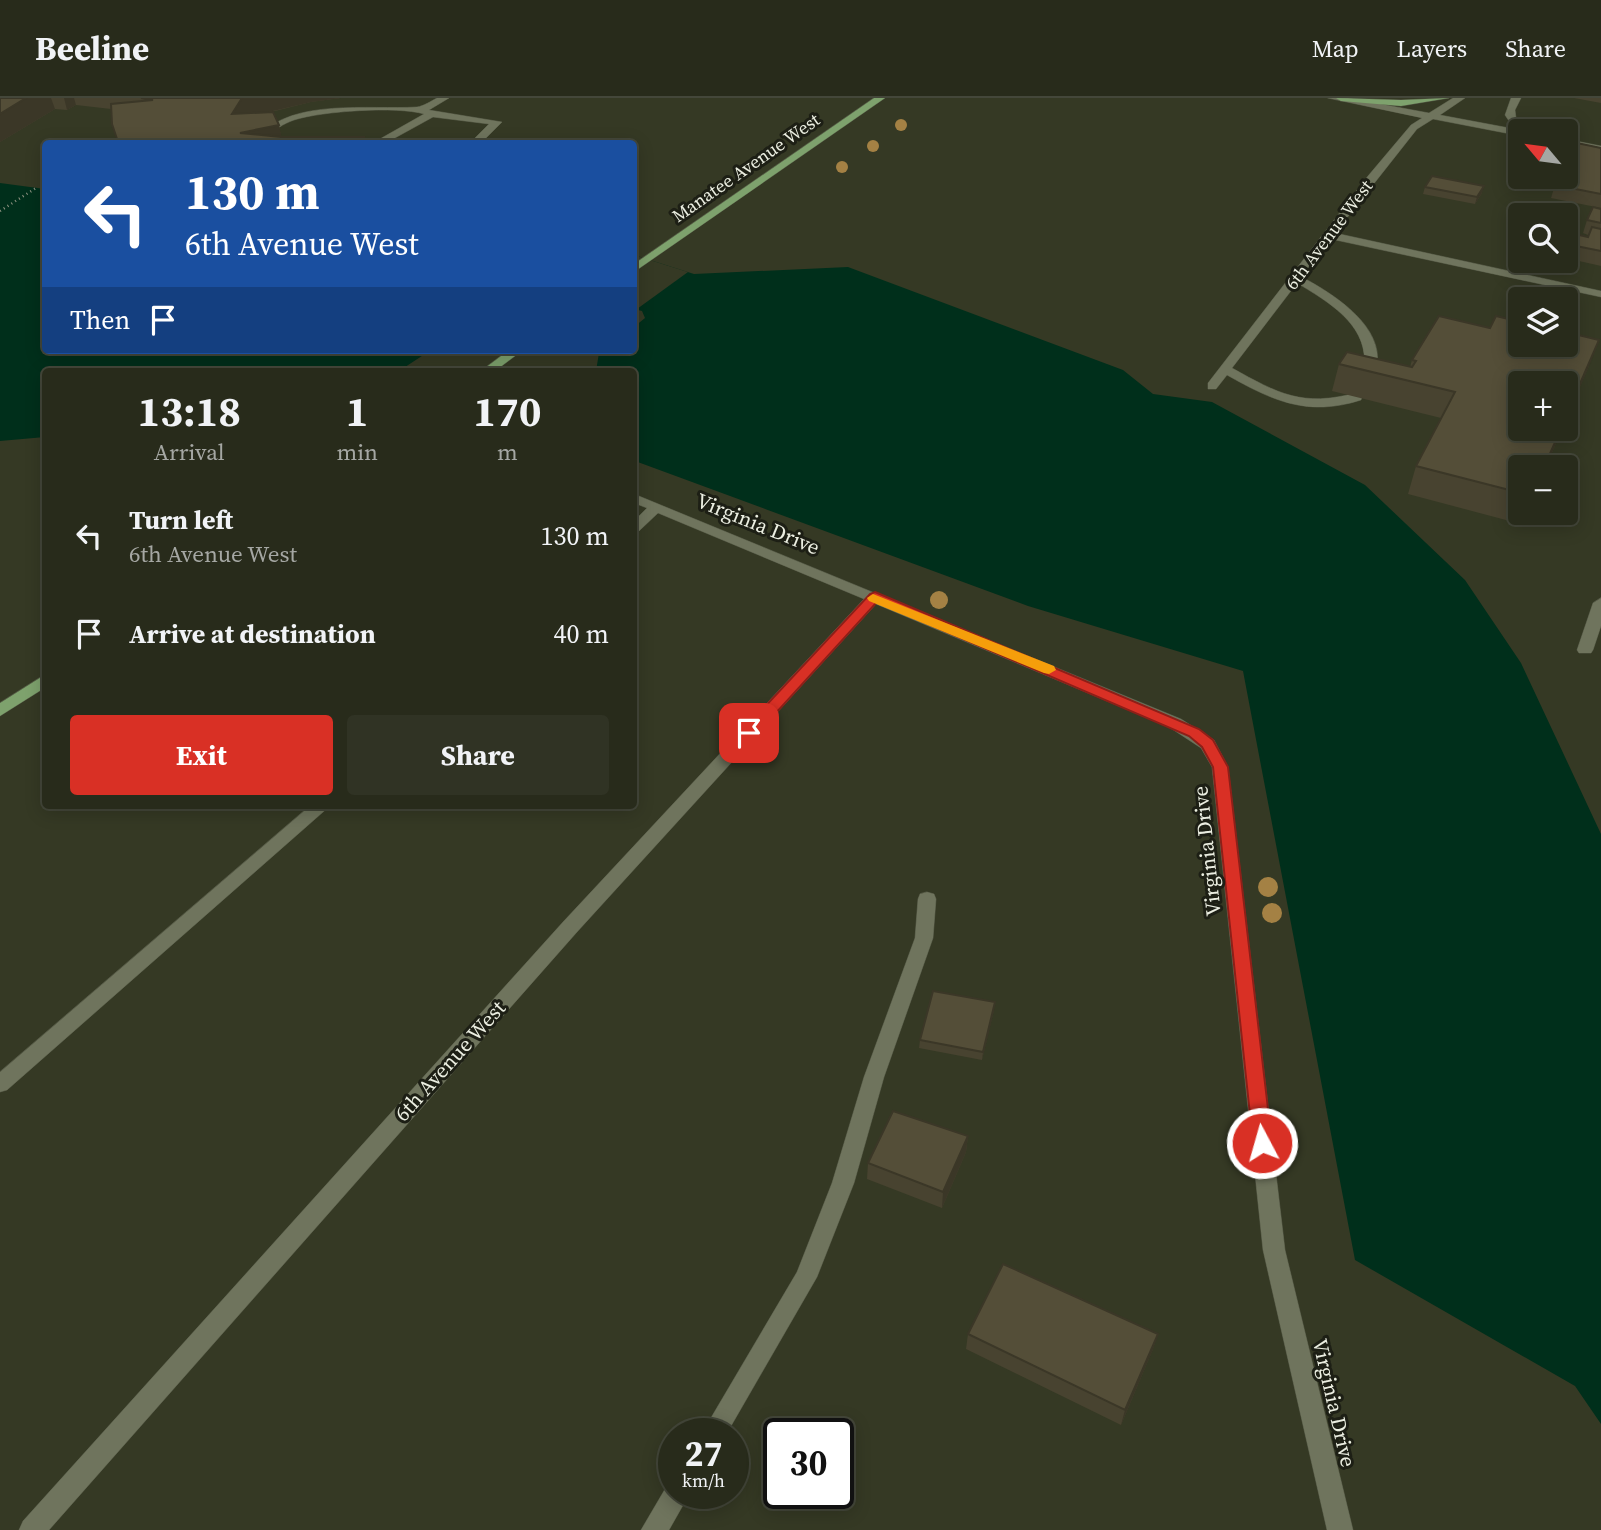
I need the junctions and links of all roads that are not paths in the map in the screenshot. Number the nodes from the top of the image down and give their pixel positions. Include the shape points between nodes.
1 (444, 98) edge
2 (880, 98) edge
3 (1333, 98) edge
4 (1340, 98) edge
5 (1444, 98) edge
6 (1460, 98) edge
7 (1516, 98) edge
8 (421, 110) junction
9 (432, 114) junction
10 (1433, 117) junction
11 (1511, 119) edge
12 (1508, 131) edge
13 (264, 136) edge
14 (383, 140) edge
15 (478, 140) edge
16 (1578, 144) edge
17 (1601, 149) edge
18 (1328, 235) junction
19 (637, 267) edge
20 (1296, 278) junction
21 (1601, 294) edge
22 (511, 354) edge
23 (491, 368) edge
24 (1225, 369) junction
25 (1365, 384) edge
26 (1212, 386) dead end
27 (1356, 397) edge
28 (637, 499) edge
29 (657, 507) junction
30 (637, 525) edge
31 (875, 597) junction
32 (1601, 603) edge
33 (1585, 649) dead end
34 (42, 682) edge
35 (0, 710) edge
36 (317, 809) edge
37 (927, 898) dead end
38 (0, 1084) edge
39 (723, 1418) edge
40 (667, 1509) edge
41 (32, 1530) edge
42 (654, 1530) edge
43 (1340, 1530) edge

1 - 8 street
2 - 19 main road, Manatee Avenue West
3 - 10 street
4 - 5 main road via 1401,103
6 - 10 street, 6th Avenue West
7 - 11 street via 1509,107
8 - 9 street
8 - 13 street via 358,109 297,116 275,123
9 - 14 street
9 - 15 street via 497,122
10 - 12 street
10 - 18 street, 6th Avenue West via 1414,127
16 - 17 street
18 - 20 street, 6th Avenue West
18 - 21 street
20 - 24 street, 6th Avenue West
20 - 25 street via 1341,307 1362,330 1373,354
22 - 23 main road
24 - 26 street, 6th Avenue West
24 - 27 street via 1272,395 1315,406
28 - 29 street, Virginia Drive
29 - 30 street
29 - 31 street, Virginia Drive
31 - 41 street, 6th Avenue West via 570,927
31 - 43 street, Virginia Drive via 1175,723 1208,744 1220,767 1274,1250
32 - 33 street
34 - 35 main road
36 - 38 street
37 - 39 street via 924,938 811,1265
40 - 42 street

